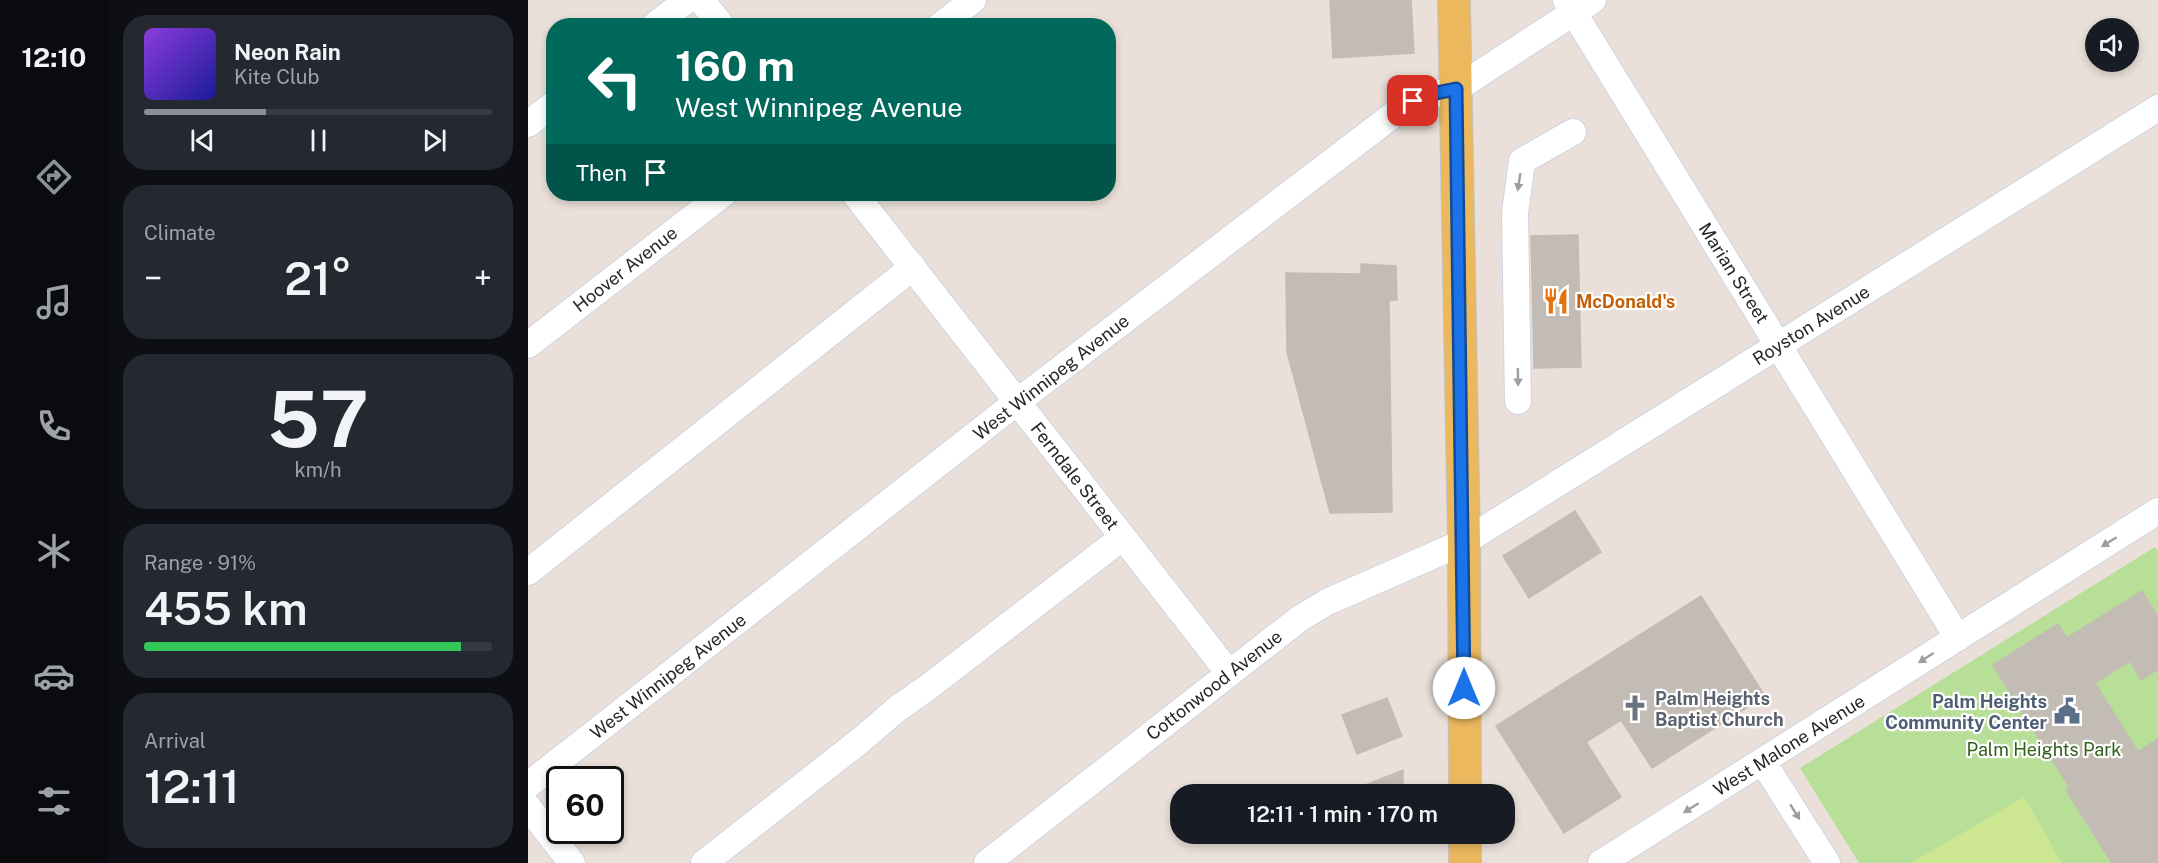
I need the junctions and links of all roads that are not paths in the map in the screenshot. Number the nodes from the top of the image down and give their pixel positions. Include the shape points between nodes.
1 (687, 0) edge
2 (701, 0) edge
3 (973, 0) edge
4 (1454, 0) edge
5 (1578, 4) edge
6 (664, 18) edge
7 (716, 18) edge
8 (950, 18) edge
9 (1456, 89) junction
10 (2158, 108) edge
11 (546, 110) edge
12 (528, 124) edge
13 (1573, 132) dead end
14 (714, 201) edge
15 (860, 201) edge
16 (912, 267) junction
17 (528, 345) edge
18 (1778, 345) junction
19 (1518, 401) dead end
20 (1017, 402) junction
21 (2157, 515) edge
22 (1123, 537) junction
23 (1464, 542) junction
24 (528, 572) edge
25 (1958, 638) junction
26 (1229, 673) junction
27 (1763, 762) junction
28 (1465, 784) edge
29 (528, 785) edge
30 (528, 807) edge
31 (1465, 844) edge
32 (572, 863) edge
33 (704, 863) edge
34 (987, 863) edge
35 (1465, 863) edge
36 (1601, 863) edge
37 (1827, 863) edge

1 - 6 street
2 - 7 street
3 - 8 street
4 - 9 main road
5 - 9 street, West Winnipeg Avenue
5 - 18 street, Marian Street
9 - 20 street, West Winnipeg Avenue via 1422,98 1397,112
9 - 23 main road
10 - 18 street, Royston Avenue
11 - 12 street
13 -> 19 street via 1522,161 1515,213
14 - 17 street, Hoover Avenue
15 - 16 street, Ferndale Street
16 - 20 street, Ferndale Street
16 - 24 street
18 - 23 street, Royston Avenue
18 - 25 street, Marian Street
20 - 22 street, Ferndale Street
20 - 29 street, West Winnipeg Avenue
21 -> 25 street, West Malone Avenue
22 - 26 street, Ferndale Street
22 - 33 street via 897,709
23 - 26 street, Cottonwood Avenue via 1327,602 1299,618
23 - 28 main road
25 -> 27 street, West Malone Avenue
26 - 34 street, Cottonwood Avenue
27 -> 36 street, West Malone Avenue
27 -> 37 street
30 - 32 street
31 - 35 main road

